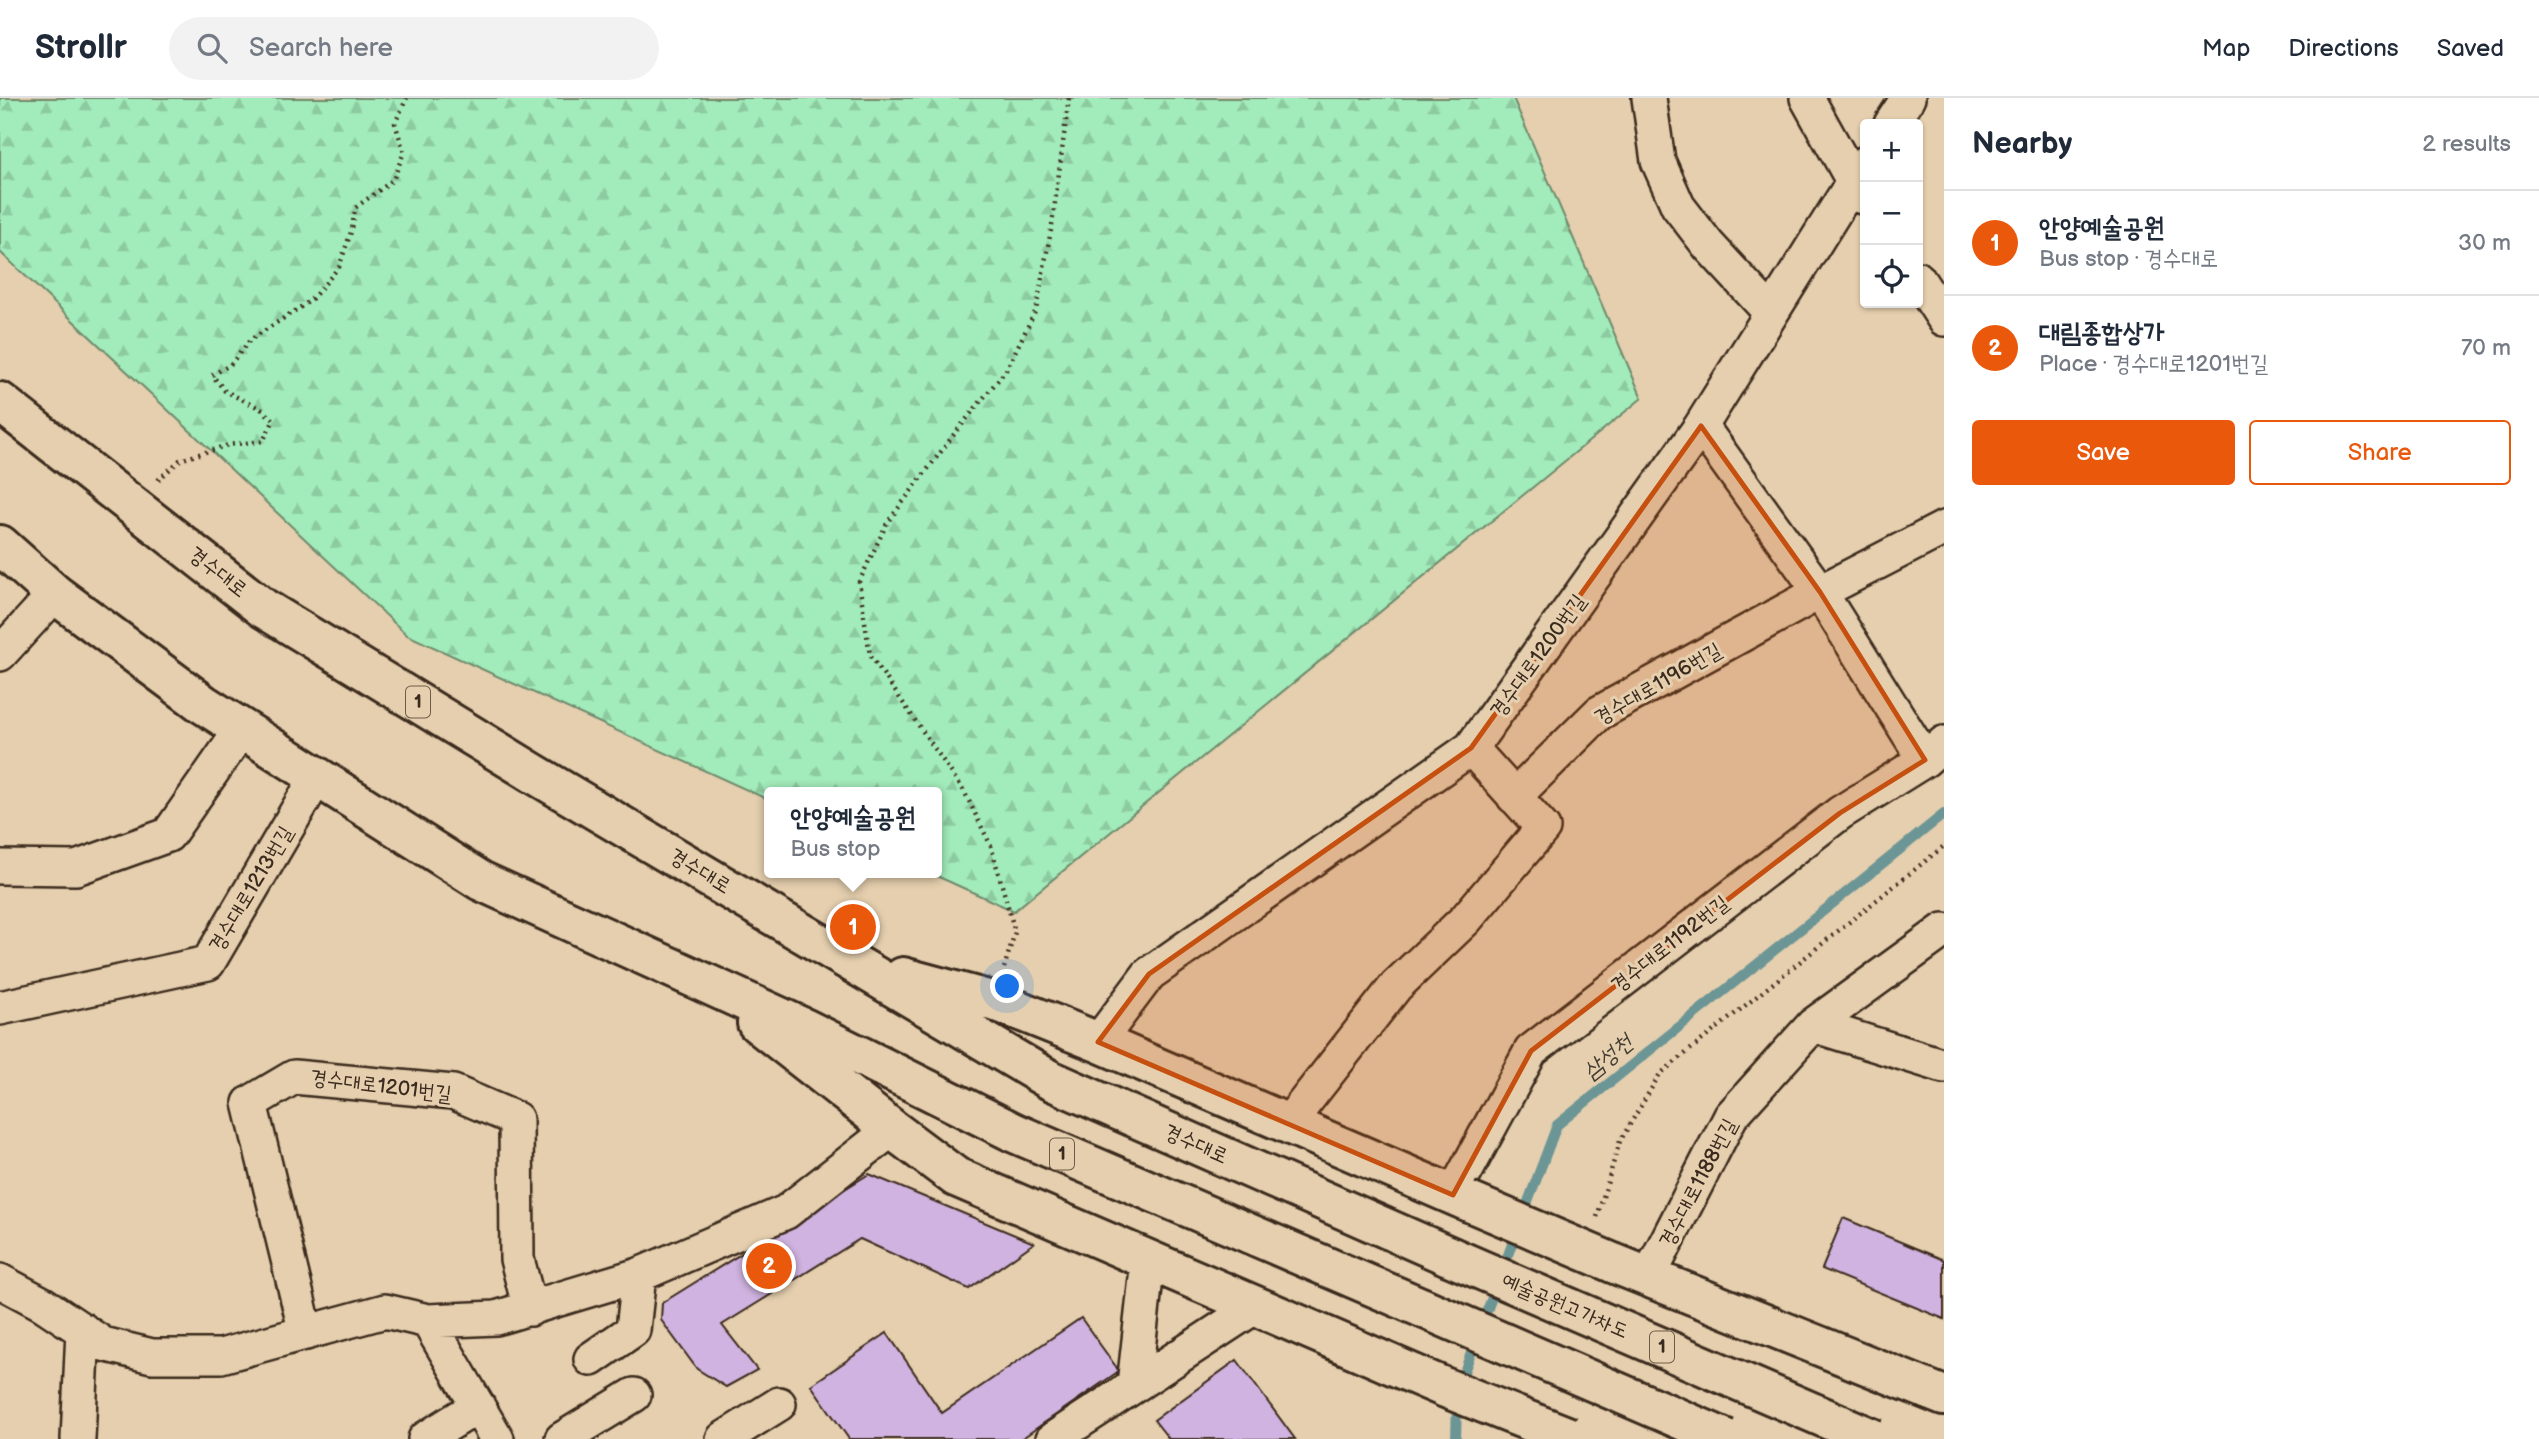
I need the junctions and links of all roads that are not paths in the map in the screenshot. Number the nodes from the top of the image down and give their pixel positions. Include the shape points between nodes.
1 (1648, 98) edge
2 (1807, 98) edge
3 (1908, 98) edge
4 (1894, 119) edge
5 (1860, 180) edge
6 (1860, 183) edge
7 (1923, 287) edge
8 (1771, 313) junction
9 (1944, 319) edge
10 (0, 401) edge
11 (1701, 426) junction
12 (1944, 528) edge
13 (0, 545) edge
14 (1820, 592) junction
15 (55, 594) junction
16 (0, 654) edge
17 (242, 729) junction
18 (1471, 748) junction
19 (1934, 751) edge
20 (317, 777) junction
21 (1514, 797) junction
22 (0, 867) edge
23 (1944, 930) edge
24 (860, 966) junction
25 (709, 985) junction
26 (0, 1008) edge
27 (1813, 1025) junction
28 (1098, 1042) junction
29 (1944, 1066) edge
30 (1287, 1125) junction
31 (892, 1129) junction
32 (1460, 1198) junction
33 (1449, 1256) joint
34 (1149, 1260) junction
35 (639, 1275) junction
36 (1648, 1278) junction
37 (0, 1281) edge
38 (1256, 1306) junction
39 (530, 1309) junction
40 (428, 1321) junction
41 (83, 1330) junction
42 (306, 1333) junction
43 (591, 1359) dead end
44 (1134, 1385) junction
45 (634, 1395) dead end
46 (1944, 1396) edge
47 (779, 1404) dead end
48 (478, 1406) junction
49 (1571, 1438) edge
50 (78, 1439) edge
51 (425, 1439) edge
52 (496, 1439) edge
53 (562, 1439) edge
54 (723, 1439) edge
55 (1053, 1439) edge
56 (1726, 1439) edge
57 (1874, 1439) edge

1 - 8 street via 1658,162 1678,206 1708,246
2 - 5 street
3 - 4 street
6 - 8 street, 경수대로1200번길
7 - 9 street
8 - 11 street, 경수대로1200번길
10 - 24 main road, 경수대로 / 1 via 263,608
11 - 14 street
11 - 18 street, 경수대로1200번길
12 - 14 street, 경수대로1196번길
13 - 15 main road, 1
14 - 19 street
14 - 21 street, 경수대로1196번길 via 1599,713
15 - 16 street
15 - 17 main road, 1
17 - 20 main road, 1
17 - 22 street via 168,835 76,868
18 - 21 street
18 - 28 street, 경수대로1200번길 via 1149,974
19 - 32 street, 경수대로1192번길 via 1840,813 1531,1051
20 - 25 main road, 1 via 481,881
20 - 26 street, 경수대로1213번길 via 208,962
21 - 30 street via 1543,828 1466,919 1396,986
23 - 27 street, 경수대로1188번길
24 - 28 main road via 994,1001
24 - 33 main road, 경수대로 / 1 via 1050,1080
25 - 31 main road
25 - 56 main road, 1, bridge via 1014,1133
27 - 29 street
27 - 36 street, 경수대로1188번길 via 1731,1116
28 - 30 main road
30 - 32 main road
31 - 34 main road via 956,1177
31 - 35 street via 786,1212
32 - 36 main road, bridge
33 - 57 main road, 예술공원고가차도 / 1, bridge
34 - 38 main road
34 - 44 street
35 - 39 street
35 - 43 street via 633,1330
36 - 46 main road
37 - 41 street
38 - 44 street
38 - 49 main road, bridge
39 - 40 street via 496,1318
39 - 42 street, 경수대로1201번길 via 517,1259 516,1119 453,1092 294,1077 250,1103
40 - 42 street via 385,1311
40 - 48 street
41 - 42 street via 103,1344 152,1356 221,1356
41 - 50 street
44 - 55 street
45 - 53 street
47 - 54 street
48 - 51 street
48 - 52 street

